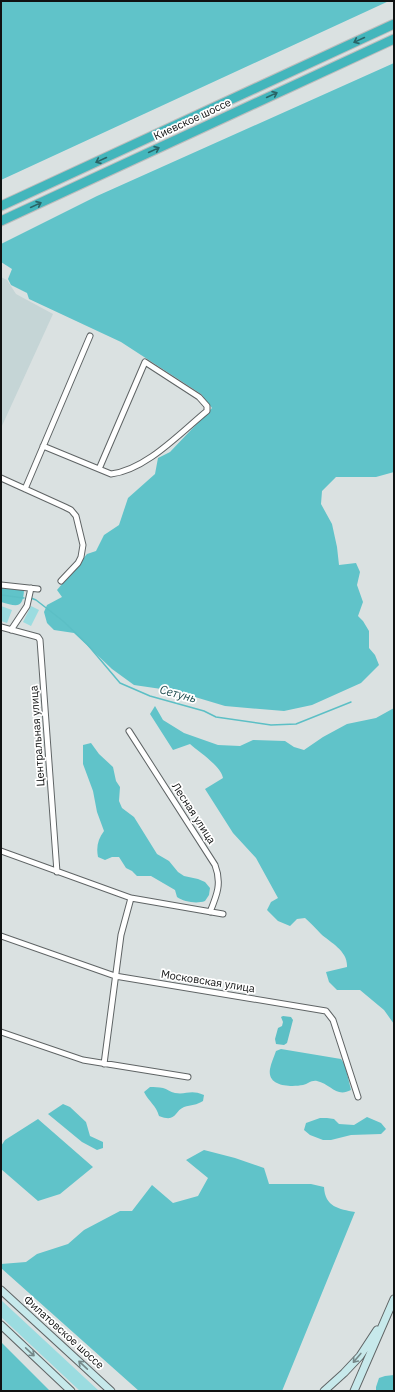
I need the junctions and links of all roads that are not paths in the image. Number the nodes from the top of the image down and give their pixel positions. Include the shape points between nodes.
1 (394, 24) edge
2 (394, 39) edge
3 (1, 206) edge
4 (1, 222) edge
5 (90, 336) dead end
6 (43, 446) junction
7 (99, 469) junction
8 (1, 478) edge
9 (25, 489) junction
10 (61, 580) dead end
11 (1, 585) edge
12 (31, 588) junction
13 (38, 589) dead end
14 (1, 627) edge
15 (11, 630) junction
16 (129, 731) dead end
17 (1, 851) edge
18 (57, 872) junction
19 (131, 898) junction
20 (210, 912) junction
21 (222, 914) dead end
22 (1, 936) edge
23 (115, 976) junction
24 (1, 1032) edge
25 (104, 1064) junction
26 (188, 1077) dead end
27 (358, 1097) dead end
28 (1, 1290) edge
29 (394, 1299) edge
30 (387, 1315) junction
31 (1, 1325) edge
32 (71, 1391) edge
33 (111, 1391) edge
34 (324, 1391) edge
35 (354, 1391) edge

1 -> 3 highway, Киевское шоссе
4 -> 2 highway, Киевское шоссе
5 - 6 street
6 - 7 street
6 - 9 street
7 - 7 street via 145,362 199,397 207,406 207,411 153,456 137,466 111,474
8 - 9 street
9 - 10 street via 71,510 76,516 83,551 78,563
11 - 12 street
12 - 13 street
12 - 15 street via 27,606
14 - 15 street, Центральная улица
15 - 18 street, Центральная улица via 38,637 40,640
16 - 20 street, Лесная улица via 215,865 219,883
17 - 18 street
18 - 19 street
19 - 20 street
19 - 23 street via 121,935
20 - 21 street
22 - 23 street, Московская улица
23 - 25 street
23 - 27 street, Московская улица via 326,1011 333,1020
24 - 25 street via 82,1060
25 - 26 street
33 -> 28 main road, Филатовское шоссе
29 - 30 main road
30 -> 34 main road via 360,1356
30 - 35 main road
31 -> 32 main road

